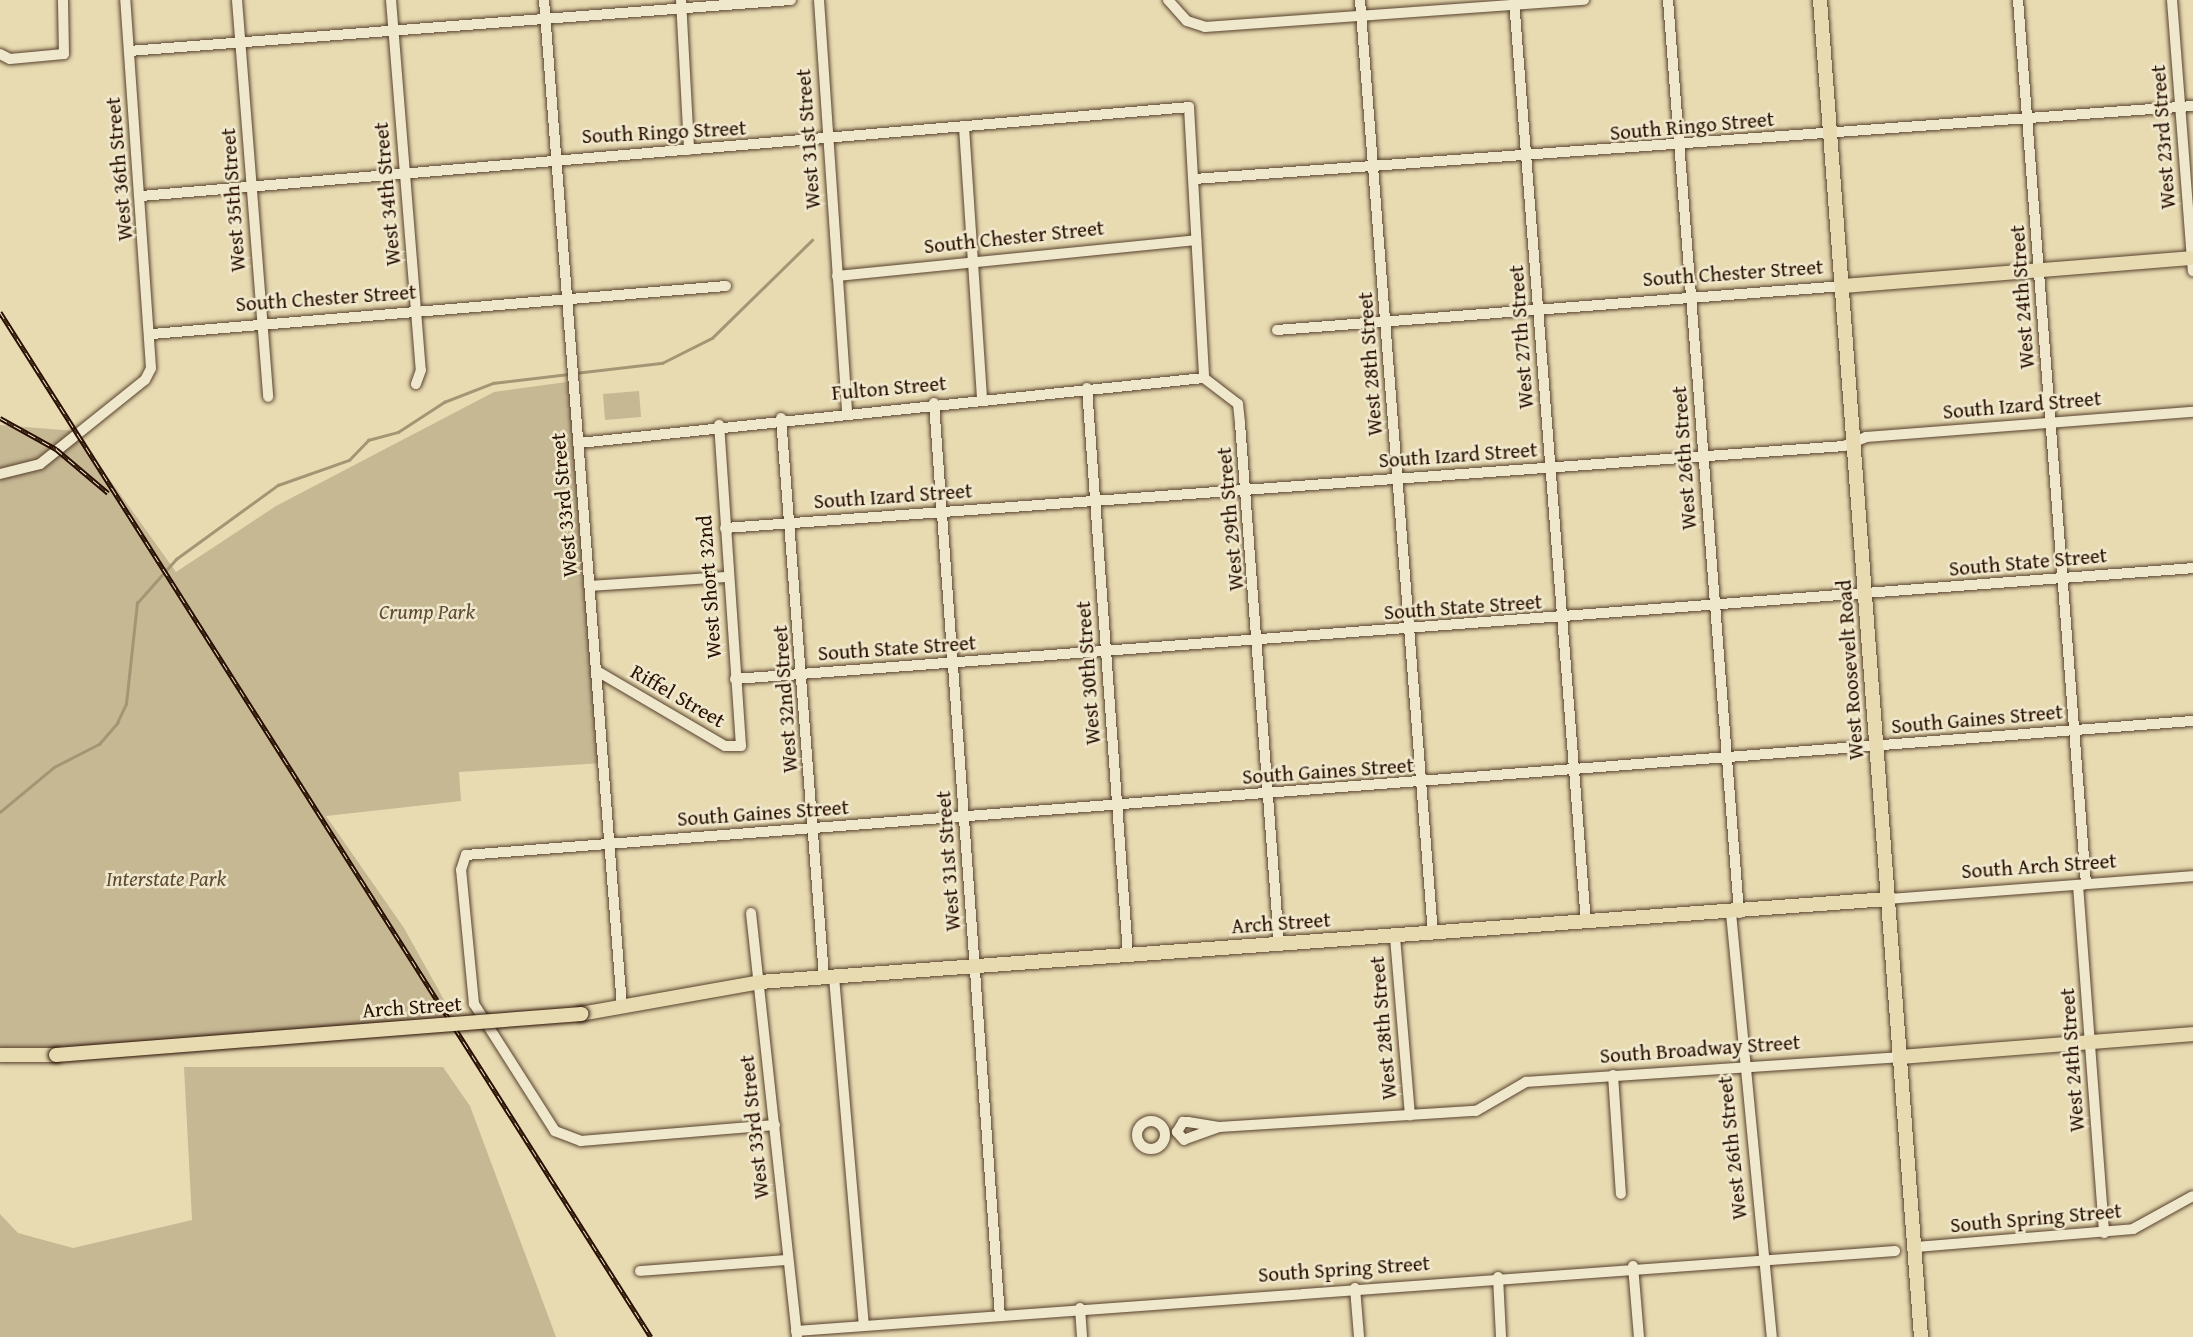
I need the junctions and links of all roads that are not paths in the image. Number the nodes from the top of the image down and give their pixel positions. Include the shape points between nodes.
1 (63, 0) edge
2 (125, 0) edge
3 (237, 0) edge
4 (390, 0) edge
5 (544, 0) edge
6 (791, 0) edge
7 (819, 0) edge
8 (1167, 0) edge
9 (1360, 0) edge
10 (1584, 0) edge
11 (1668, 0) edge
12 (1820, 0) edge
13 (2018, 0) edge
14 (2172, 0) edge
15 (1514, 3) edge
16 (681, 4) edge
17 (545, 16) junction
18 (1362, 16) junction
19 (393, 30) junction
20 (240, 42) junction
21 (129, 51) junction
22 (0, 54) edge
23 (2193, 106) edge
24 (2180, 107) junction
25 (2027, 118) junction
26 (964, 127) junction
27 (1831, 134) junction
28 (826, 139) junction
29 (1679, 148) junction
30 (689, 150) junction
31 (556, 157) junction
32 (1527, 159) junction
33 (1374, 170) junction
34 (404, 173) junction
35 (1194, 179) junction
36 (250, 184) junction
37 (141, 196) junction
38 (1196, 240) junction
39 (2193, 262) edge
40 (973, 263) junction
41 (2039, 271) junction
42 (837, 276) junction
43 (726, 286) dead end
44 (1844, 286) junction
45 (1691, 298) junction
46 (568, 299) junction
47 (1539, 309) junction
48 (416, 310) junction
49 (1386, 320) junction
50 (262, 323) junction
51 (1277, 330) dead end
52 (152, 334) junction
53 (1204, 378) junction
54 (416, 384) dead end
55 (1087, 388) junction
56 (268, 397) dead end
57 (982, 398) junction
58 (934, 404) junction
59 (846, 411) junction
60 (2193, 412) edge
61 (781, 418) junction
62 (2051, 422) junction
63 (719, 425) junction
64 (1854, 442) junction
65 (579, 443) junction
66 (1704, 455) junction
67 (1551, 467) junction
68 (0, 474) edge
69 (1399, 478) junction
70 (1246, 489) junction
71 (1096, 500) junction
72 (943, 512) junction
73 (790, 523) junction
74 (724, 528) junction
75 (2193, 568) edge
76 (725, 577) junction
77 (2063, 578) junction
78 (590, 586) junction
79 (1866, 596) junction
80 (1716, 608) junction
81 (1562, 619) junction
82 (1410, 630) junction
83 (1260, 641) junction
84 (1107, 652) junction
85 (952, 663) junction
86 (597, 671) junction
87 (803, 674) junction
88 (735, 679) junction
89 (2193, 721) edge
90 (2074, 730) junction
91 (741, 746) joint
92 (1878, 746) junction
93 (1727, 760) junction
94 (1575, 772) junction
95 (1421, 783) junction
96 (1269, 794) junction
97 (1117, 806) junction
98 (965, 817) junction
99 (813, 828) junction
100 (608, 844) junction
101 (2193, 876) edge
102 (2082, 885) junction
103 (1888, 899) junction
104 (751, 913) dead end
105 (1735, 913) junction
106 (1586, 923) junction
107 (1433, 934) junction
108 (1395, 937) junction
109 (1279, 943) junction
110 (1128, 956) junction
111 (975, 966) junction
112 (829, 977) junction
113 (760, 982) junction
114 (622, 1007) junction
115 (2193, 1034) edge
116 (2090, 1043) junction
117 (0, 1055) edge
118 (1900, 1057) junction
119 (1744, 1066) junction
120 (1613, 1075) junction
121 (1409, 1115) junction
122 (775, 1125) junction
123 (1171, 1133) dead end
124 (1621, 1194) dead end
125 (2193, 1196) edge
126 (2104, 1233) junction
127 (1916, 1247) junction
128 (1895, 1251) dead end
129 (1763, 1257) junction
130 (785, 1260) junction
131 (1633, 1266) junction
132 (640, 1271) dead end
133 (1498, 1277) junction
134 (1355, 1288) junction
135 (1080, 1308) junction
136 (1000, 1316) junction
137 (864, 1326) junction
138 (796, 1334) edge
139 (1082, 1337) edge
140 (1359, 1337) edge
141 (1501, 1337) edge
142 (1639, 1337) edge
143 (1772, 1337) edge
144 (1921, 1337) edge

1 - 22 street via 66,51 42,58
2 - 21 street, West 36th Street
3 - 20 street, West 35th Street
4 - 19 street, West 34th Street
5 - 17 street, West 33rd Street
6 - 16 street
7 - 28 street, West 31st Street
8 - 18 street via 1187,21 1205,27
9 - 18 street, West 28th Street
10 - 15 street
11 - 29 street, West 26th Street
12 - 27 main road, West Roosevelt Road
13 - 25 street, West 24th Street
14 - 24 street, West 23rd Street
15 - 18 street
15 - 32 street, West 27th Street
16 - 17 street
16 - 30 street
17 - 19 street
17 - 31 street, West 33rd Street
18 - 33 street, West 28th Street
19 - 20 street
19 - 34 street, West 34th Street
20 - 21 street
20 - 36 street, West 35th Street
21 - 37 street, West 36th Street
23 - 24 street, South Ringo Street
24 - 25 street, South Ringo Street
24 - 39 street, West 23rd Street
25 - 27 street, South Ringo Street
25 - 41 street, West 24th Street
26 - 28 street, South Ringo Street
26 - 35 street, South Ringo Street via 1189,107
26 - 40 street
27 - 29 street, South Ringo Street
27 - 44 main road, West Roosevelt Road
28 - 30 street, South Ringo Street
28 - 42 street, West 31st Street
29 - 32 street, South Ringo Street
29 - 45 street, West 26th Street
30 - 31 street, South Ringo Street
31 - 34 street, South Ringo Street
31 - 46 street, West 33rd Street
32 - 33 street, South Ringo Street
32 - 47 street, West 27th Street
33 - 35 street, South Ringo Street
33 - 49 street, West 28th Street
34 - 36 street, South Ringo Street
34 - 48 street, West 34th Street
35 - 38 street
36 - 37 street, South Ringo Street
36 - 50 street, West 35th Street
37 - 52 street, West 36th Street
38 - 40 street, South Chester Street via 984,257
38 - 53 street
39 - 41 main road, South Chester Street
40 - 42 street, South Chester Street
40 - 57 street
41 - 44 main road, South Chester Street
41 - 62 street, West 24th Street
42 - 59 street, West 31st Street
43 - 46 street, South Chester Street
44 - 45 street, South Chester Street
44 - 64 main road, West Roosevelt Road
45 - 47 street, South Chester Street
45 - 66 street, West 26th Street
46 - 48 street, South Chester Street
46 - 65 street, West 33rd Street
47 - 49 street, South Chester Street
47 - 67 street, West 27th Street
48 - 50 street, South Chester Street
48 - 54 street, West 34th Street
49 - 51 street, South Chester Street
49 - 69 street, West 28th Street
50 - 52 street, South Chester Street
50 - 56 street, West 35th Street
52 - 68 street via 145,380 40,464
53 - 55 street, Fulton Street
53 - 70 street, West 29th Street via 1238,404
55 - 57 street, Fulton Street
55 - 71 street, West 30th Street
57 - 58 street, Fulton Street
58 - 59 street, Fulton Street
58 - 72 street, West 31st Street
59 - 61 street, Fulton Street
60 - 62 street, South Izard Street
61 - 63 street, Fulton Street
61 - 73 street, West 32nd Street
62 - 64 street, South Izard Street
62 - 77 street, West 24th Street
63 - 65 street, Fulton Street
63 - 74 street, West Short 32nd
64 - 66 street, South Izard Street
64 - 79 main road, West Roosevelt Road
65 - 78 street, West 33rd Street
66 - 67 street, South Izard Street
66 - 80 street, West 26th Street
67 - 69 street, South Izard Street
67 - 81 street, West 27th Street
69 - 70 street, South Izard Street
69 - 82 street, West 28th Street
70 - 71 street, South Izard Street
70 - 83 street, West 29th Street
71 - 72 street, South Izard Street
71 - 84 street, West 30th Street
72 - 73 street, South Izard Street
72 - 85 street, West 31st Street
73 - 74 street, South Izard Street
73 - 87 street, West 32nd Street
74 - 76 street, West Short 32nd
75 - 77 street, South State Street
76 - 78 street
76 - 88 street, West Short 32nd
77 - 79 street, South State Street
77 - 90 street, West 24th Street
78 - 86 street, West 33rd Street
79 - 80 street, South State Street
79 - 92 main road, West Roosevelt Road
80 - 81 street, South State Street
80 - 93 street, West 26th Street
81 - 82 street, South State Street
81 - 94 street, West 27th Street
82 - 83 street, South State Street
82 - 95 street, West 28th Street
83 - 84 street, South State Street
83 - 96 street, West 29th Street
84 - 85 street, South State Street
84 - 97 street, West 30th Street
85 - 87 street, South State Street
85 - 98 street, West 31st Street
86 - 91 street, Riffel Street via 725,746
86 - 100 street, West 33rd Street
87 - 88 street, South State Street
87 - 99 street, West 32nd Street
88 - 91 street, West Short 32nd
89 - 90 street, South Gaines Street
90 - 92 street, South Gaines Street
90 - 102 street, West 24th Street
92 - 93 street, South Gaines Street
92 - 103 main road, West Roosevelt Road
93 - 94 street, South Gaines Street
93 - 105 street, West 26th Street
94 - 95 street, South Gaines Street
94 - 106 street, West 27th Street
95 - 96 street, South Gaines Street
95 - 107 street, West 28th Street
96 - 97 street, South Gaines Street
96 - 109 street, West 29th Street
97 - 98 street, South Gaines Street
97 - 110 street, West 30th Street
98 - 99 street, South Gaines Street
98 - 111 street, West 31st Street
99 - 100 street, South Gaines Street
99 - 112 street, West 32nd Street
100 - 114 street, West 33rd Street
100 - 122 street, South Gaines Street via 466,855 461,870 474,1004 549,1124 568,1140
101 - 102 street, South Arch Street
102 - 103 street, South Arch Street
102 - 116 street, West 24th Street
103 - 105 main road, Arch Street
103 - 118 main road, West Roosevelt Road
104 - 113 street, West 33rd Street
105 - 106 main road, Arch Street
105 - 119 street, West 26th Street
106 - 107 main road, Arch Street
107 - 108 main road, Arch Street
108 - 109 main road, Arch Street
108 - 121 street, West 28th Street
109 - 110 main road, Arch Street
110 - 111 main road, Arch Street
111 - 112 main road, Arch Street
111 - 136 street, West 31st Street
112 - 113 main road, Arch Street
112 - 137 street, West 32nd Street
113 - 114 main road, Arch Street
113 - 122 street, West 33rd Street
114 - 117 main road, Arch Street, bridge via 581,1014 56,1055
115 - 116 main road, South Broadway Street
116 - 118 main road, South Broadway Street
116 - 126 street, West 24th Street
118 - 119 street, South Broadway Street
118 - 127 main road, West Roosevelt Road
119 - 120 street, South Broadway Street
119 - 129 street, West 26th Street
120 - 121 street, South Broadway Street via 1516,1084 1483,1110
120 - 124 street
121 - 123 street, South Broadway Street via 1219,1128 1189,1140
122 - 130 street, West 33rd Street
125 - 126 street, South Spring Street via 2142,1227
126 - 127 street, South Spring Street
127 - 144 main road, West Roosevelt Road
128 - 129 street, South Spring Street
129 - 131 street, South Spring Street
129 - 143 street, West 26th Street
130 - 132 street
130 - 138 street, West 33rd Street
131 - 133 street, South Spring Street
131 - 142 street
133 - 134 street, South Spring Street
133 - 141 street
134 - 135 street, South Spring Street
134 - 140 street
135 - 136 street, South Spring Street
135 - 139 street
136 - 137 street, South Spring Street
137 - 138 street, South Spring Street

